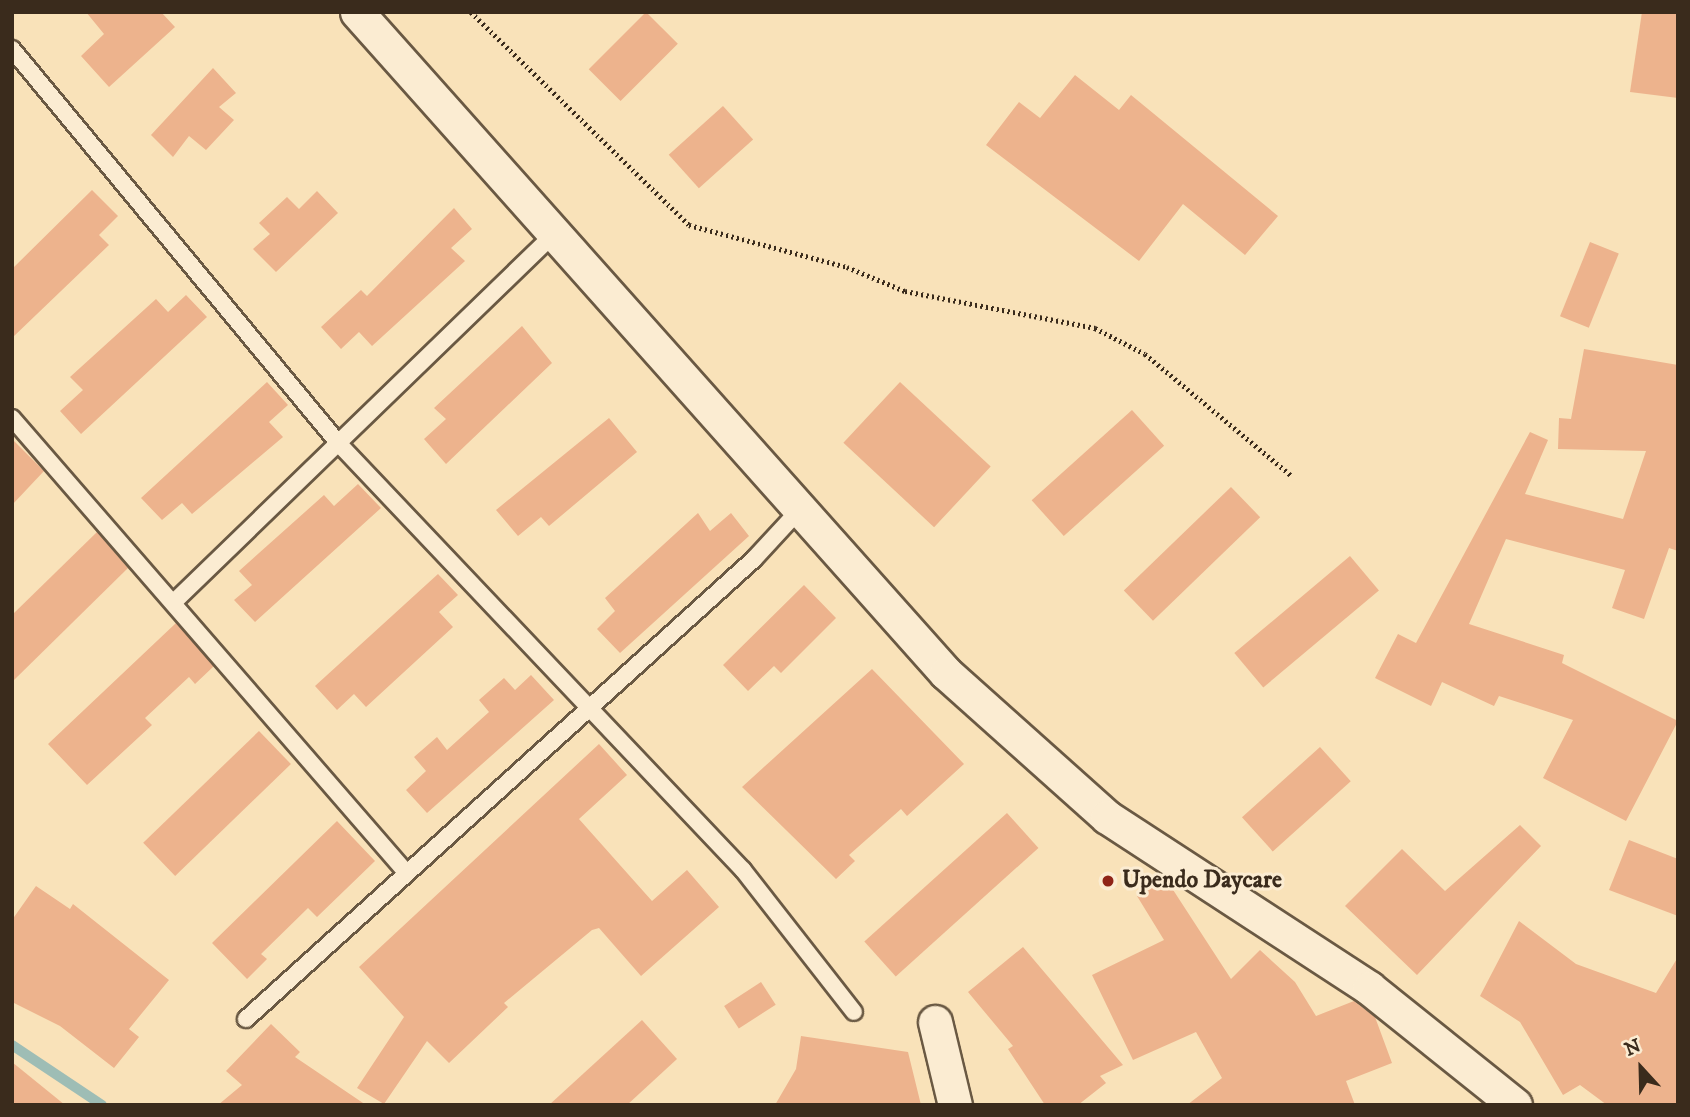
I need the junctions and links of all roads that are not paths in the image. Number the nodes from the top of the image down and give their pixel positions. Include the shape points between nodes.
1 (357, 12) edge
2 (12, 50) edge
3 (555, 233) junction
4 (12, 418) edge
5 (340, 445) junction
6 (802, 507) junction
7 (176, 600) junction
8 (588, 706) junction
9 (405, 872) junction
10 (854, 1012) dead end
11 (246, 1019) dead end
12 (935, 1022) dead end
13 (955, 1105) edge
14 (1515, 1105) edge

1 - 3 street
2 - 5 lane
3 - 5 lane
3 - 6 street
4 - 7 lane
5 - 7 lane
5 - 8 lane
6 - 8 lane via 754,559
6 - 14 street via 946,673 1107,817 1369,988
7 - 9 lane
8 - 9 lane
8 - 10 lane via 743,870
9 - 11 lane
12 - 13 street

